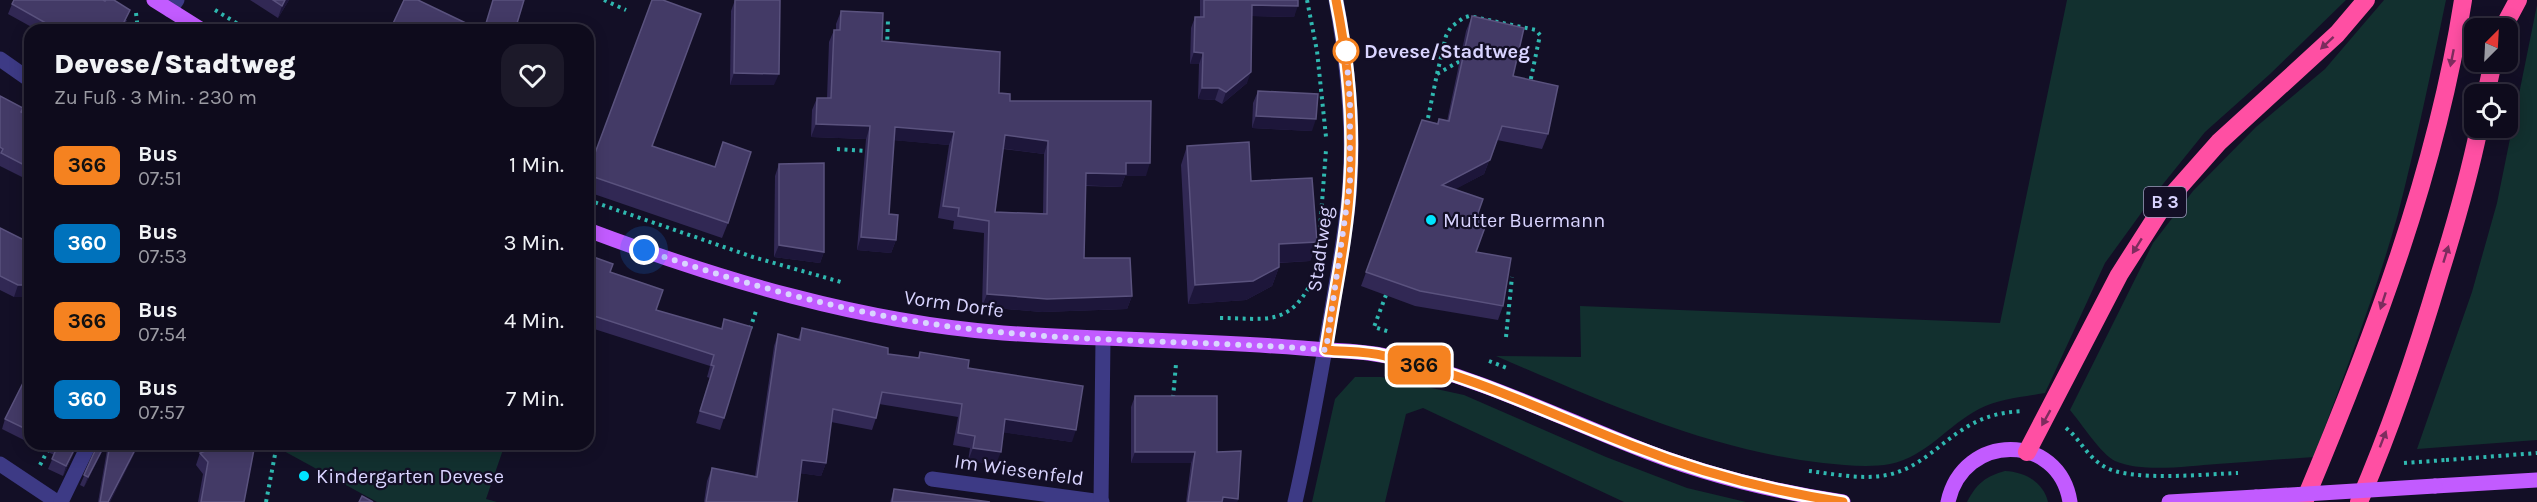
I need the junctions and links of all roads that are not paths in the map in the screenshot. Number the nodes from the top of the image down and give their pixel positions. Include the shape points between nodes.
1 (154, 0) edge
2 (1336, 0) edge
3 (2367, 0) edge
4 (2463, 0) edge
5 (2503, 0) edge
6 (2518, 0) edge
7 (173, 5) edge
8 (2502, 18) edge
9 (2507, 18) edge
10 (195, 24) edge
11 (0, 59) edge
12 (24, 76) edge
13 (2477, 138) edge
14 (594, 232) edge
15 (1103, 339) junction
16 (1326, 350) junction
17 (86, 450) edge
18 (2027, 452) junction
19 (0, 464) edge
20 (932, 479) dead end
21 (2537, 480) edge
22 (59, 502) edge
23 (1101, 502) edge
24 (1295, 502) edge
25 (1843, 502) edge
26 (1948, 502) edge
27 (2070, 502) edge
28 (2169, 502) edge
29 (2304, 502) edge
30 (2358, 502) edge

1 - 7 main road
2 - 16 street, Stadtweg via 1346,51 1350,183
3 -> 18 highway, B 3 via 2337,34 2219,142 2165,202 2119,275
4 -> 29 highway via 2448,78 2415,206 2379,312
5 - 8 highway
6 - 9 highway
7 - 10 main road
11 - 12 street
30 -> 13 highway via 2397,405 2427,315
14 - 15 main road, Vorm Dorfe via 752,285 833,306 976,330
15 - 16 main road, Vorm Dorfe
15 - 23 street, Im Wiesenfeld
16 - 24 street, Stadtweg
16 - 25 main road, Vorm Dorfe via 1384,355 1426,366 1695,467 1779,491
17 - 22 street
18 - 26 main road via 2004,449 1972,461 1957,478
18 - 27 main road via 2053,467 2063,479
19 - 22 street
20 - 23 street, Im Wiesenfeld
21 - 28 main road, bridge

